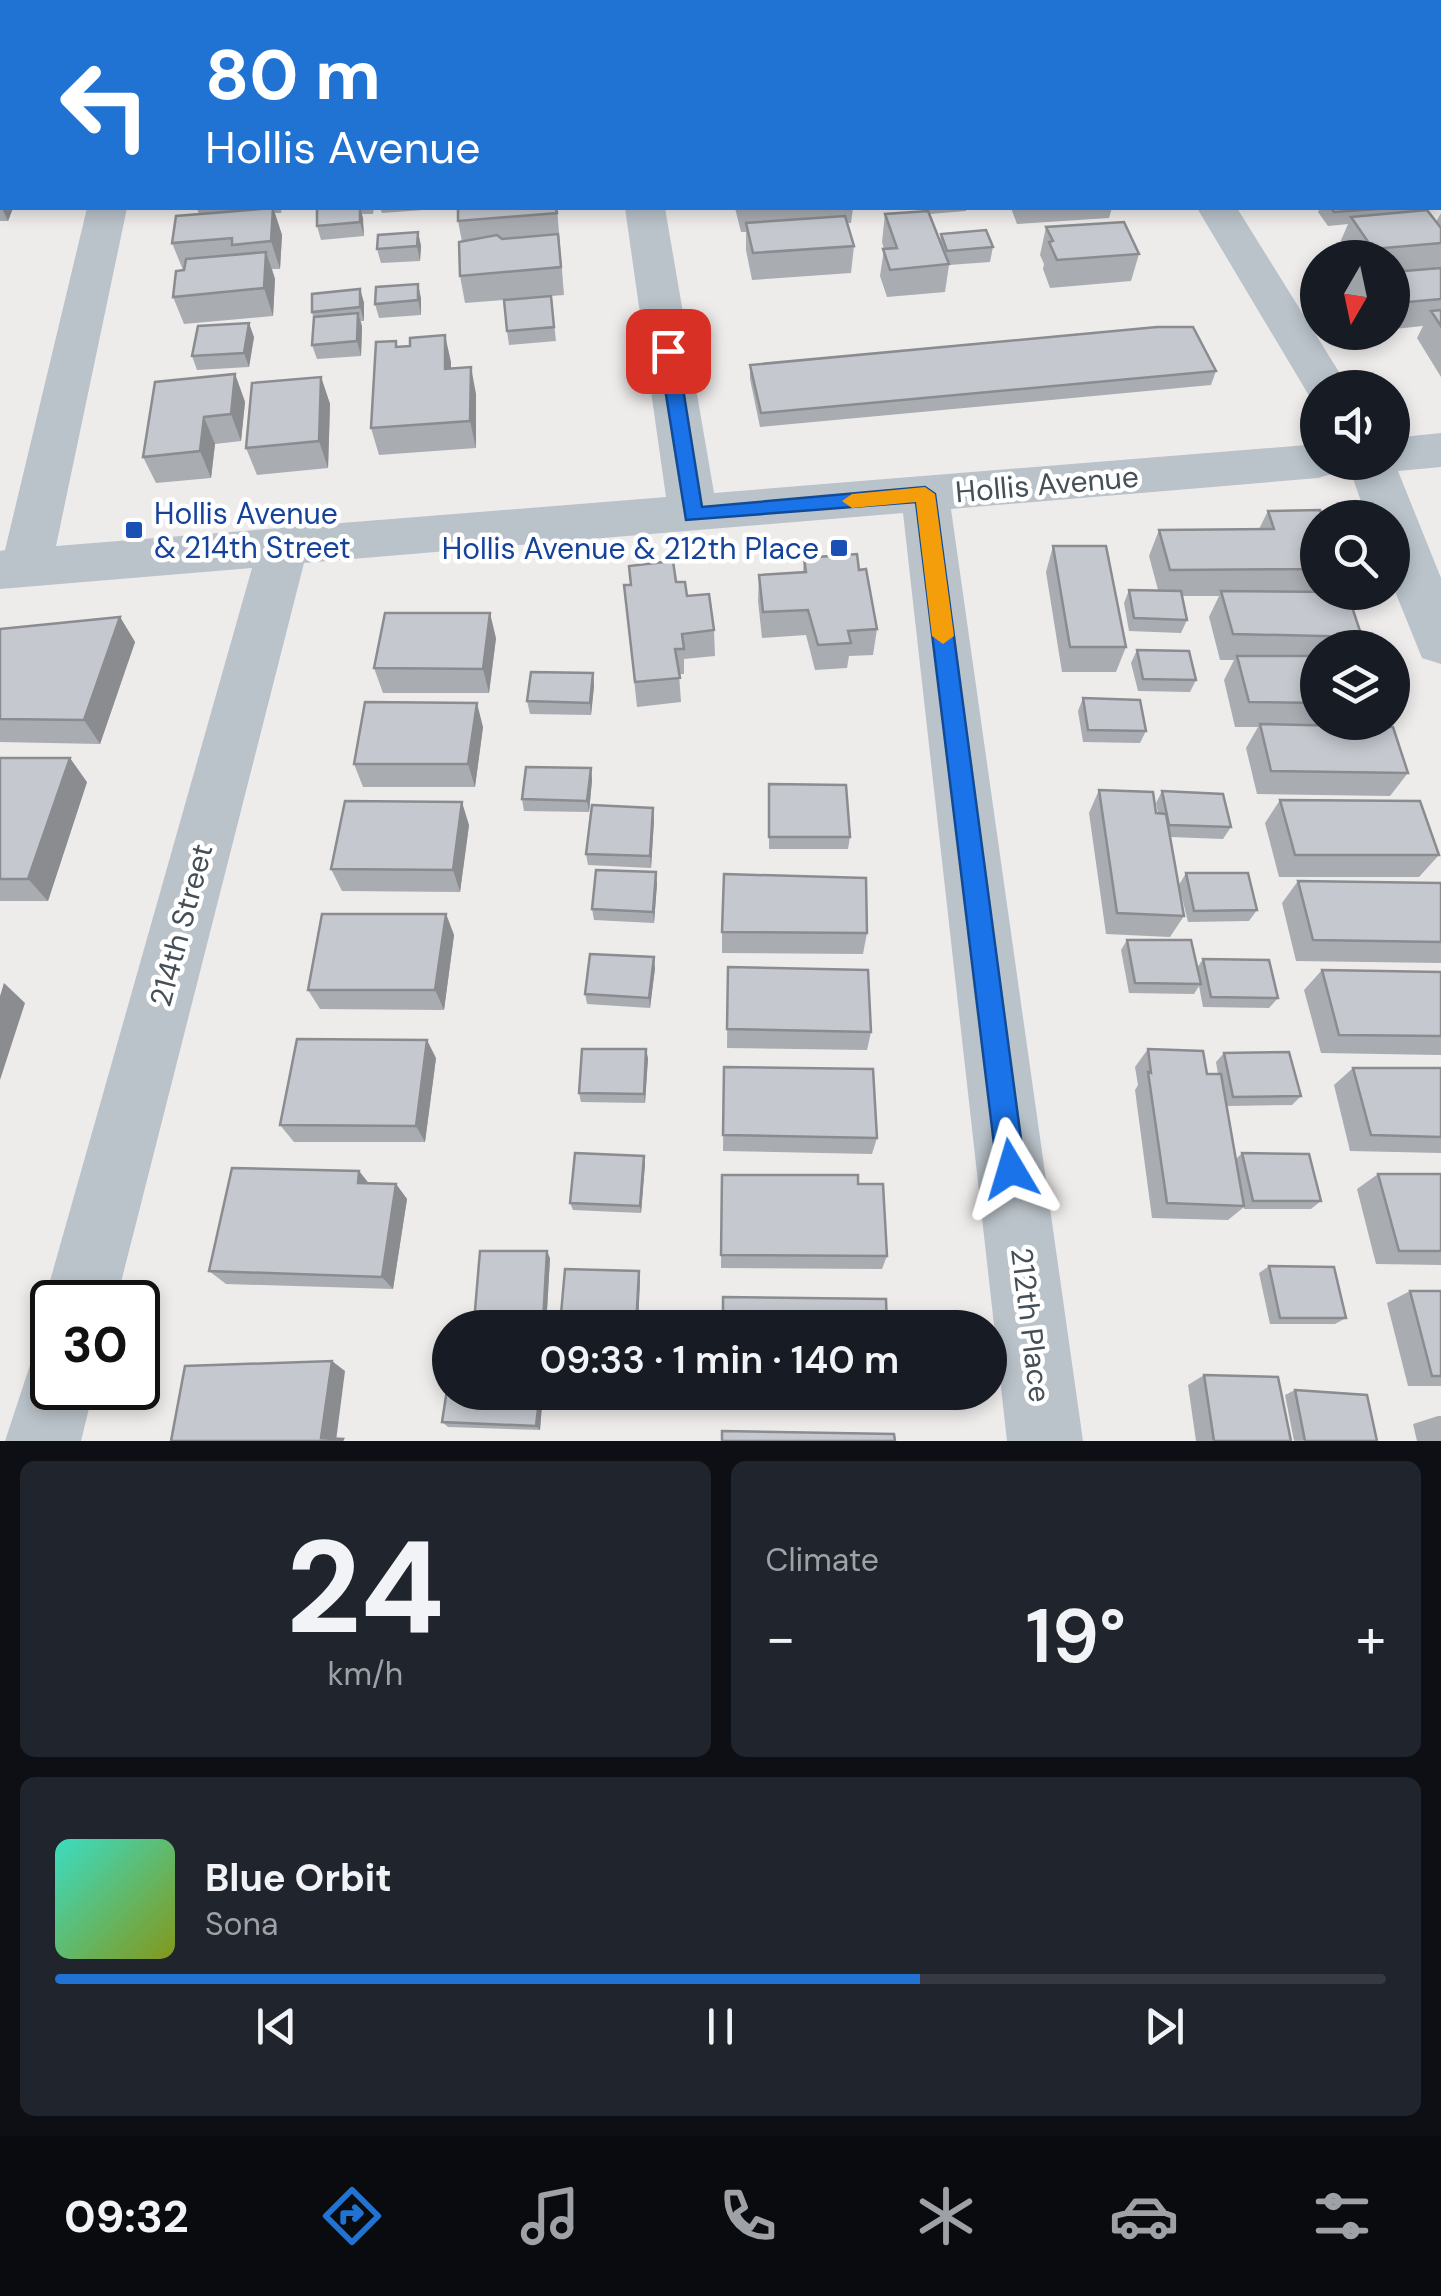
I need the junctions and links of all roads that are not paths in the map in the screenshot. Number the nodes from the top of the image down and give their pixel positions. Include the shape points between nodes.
1 (106, 210) edge
2 (645, 210) edge
3 (1218, 210) edge
4 (1315, 370) edge
5 (1441, 450) edge
6 (1410, 453) edge
7 (1300, 463) edge
8 (925, 494) junction
9 (694, 515) junction
10 (282, 546) junction
11 (1410, 564) edge
12 (13, 570) edge
13 (1441, 643) edge
14 (86, 1280) edge
15 (51, 1410) edge
16 (43, 1441) edge
17 (1046, 1441) edge

1 - 12 street
2 - 9 street
3 - 4 street
5 - 6 street
7 - 8 street, Hollis Avenue
8 - 9 street, Hollis Avenue
8 - 17 street, 212th Place
9 - 10 street, Hollis Avenue
10 - 12 street, Hollis Avenue
10 - 14 street, 214th Street
11 - 13 street
15 - 16 street

